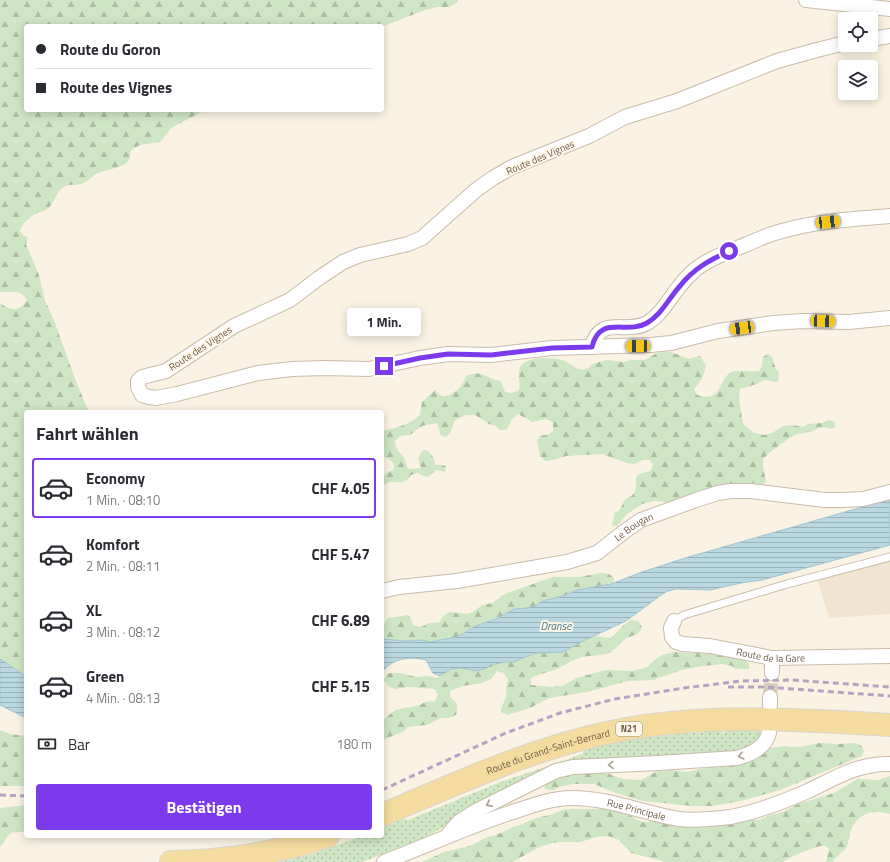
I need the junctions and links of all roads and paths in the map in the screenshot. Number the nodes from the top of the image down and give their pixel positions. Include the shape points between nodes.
1 (806, 0) edge
2 (890, 10) edge
3 (890, 36) edge
4 (878, 38) edge
5 (838, 45) edge
6 (890, 216) edge
7 (890, 318) edge
8 (592, 347) junction
9 (890, 492) edge
10 (890, 557) edge
11 (384, 591) edge
12 (674, 621) joint
13 (890, 656) edge
14 (772, 658) junction
15 (772, 673) tunnel mouth
16 (890, 725) edge
17 (769, 733) dead end
18 (890, 764) edge
19 (384, 815) edge
20 (322, 838) edge
21 (445, 838) junction
22 (171, 862) edge
23 (384, 862) edge

1 - 2 street
3 - 4 street
5 - 8 street, Route des Vignes via 777,61 677,101 625,117 589,136 512,167 476,190 422,238 343,262 290,300 234,326 166,371 142,377 138,384 142,395 156,398 258,373 292,368 369,369 448,354 491,355 552,348
6 - 8 street via 805,225 772,234 729,251 696,269 659,313 648,322 637,327 605,328 598,332
7 - 8 street, Route des Vignes via 849,322 779,323 711,332 666,344
9 - 11 street, Le Bougan via 843,500 730,491 641,520 597,553 567,562
10 - 12 lane via 787,584 684,615
12 - 14 street, Route de la Gare via 671,635 678,643 715,646
13 - 14 street, Route de la Gare
14 - 15 street
16 - 19 main road, Route du Grand-Saint-Bernard / N21 via 743,719 680,722 620,730 520,758
17 -> 21 street via 761,746 737,758 573,767 556,771 476,811 459,822
18 - 21 street, Rue Principale via 871,764 858,768 784,800 732,816 706,820 679,818 601,801 570,798 509,813
20 - 22 main road via 250,856
21 - 23 street, Rue Principale

